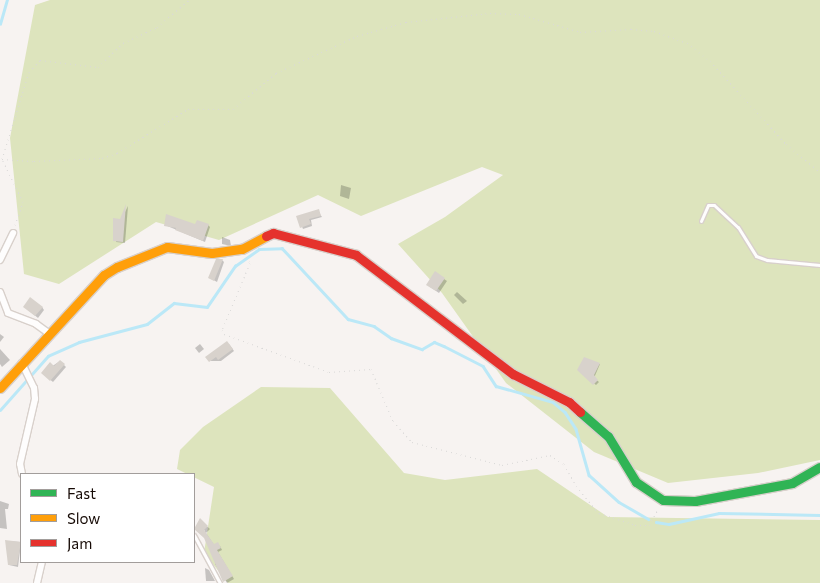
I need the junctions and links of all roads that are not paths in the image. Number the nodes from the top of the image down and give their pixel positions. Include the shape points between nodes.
1 (701, 221) dead end
2 (13, 233) road end
3 (0, 260) edge
4 (820, 265) edge
5 (0, 292) edge
6 (50, 334) junction
7 (24, 366) junction
8 (2, 387) edge
9 (820, 468) edge
10 (22, 473) edge
11 (195, 537) edge
12 (43, 563) edge
13 (37, 583) edge
14 (220, 583) edge

1 - 4 lane via 708,205 714,205 738,227 756,256
2 - 3 street
5 - 6 street via 8,313 36,324
6 - 7 street
6 - 9 street via 104,275 134,258 168,247 212,253 242,250 274,233 356,255 513,374 569,402 608,436 636,482 663,500 688,502 792,483
7 - 8 street
7 - 10 street via 35,399 20,464
11 - 14 lane
12 - 13 street

